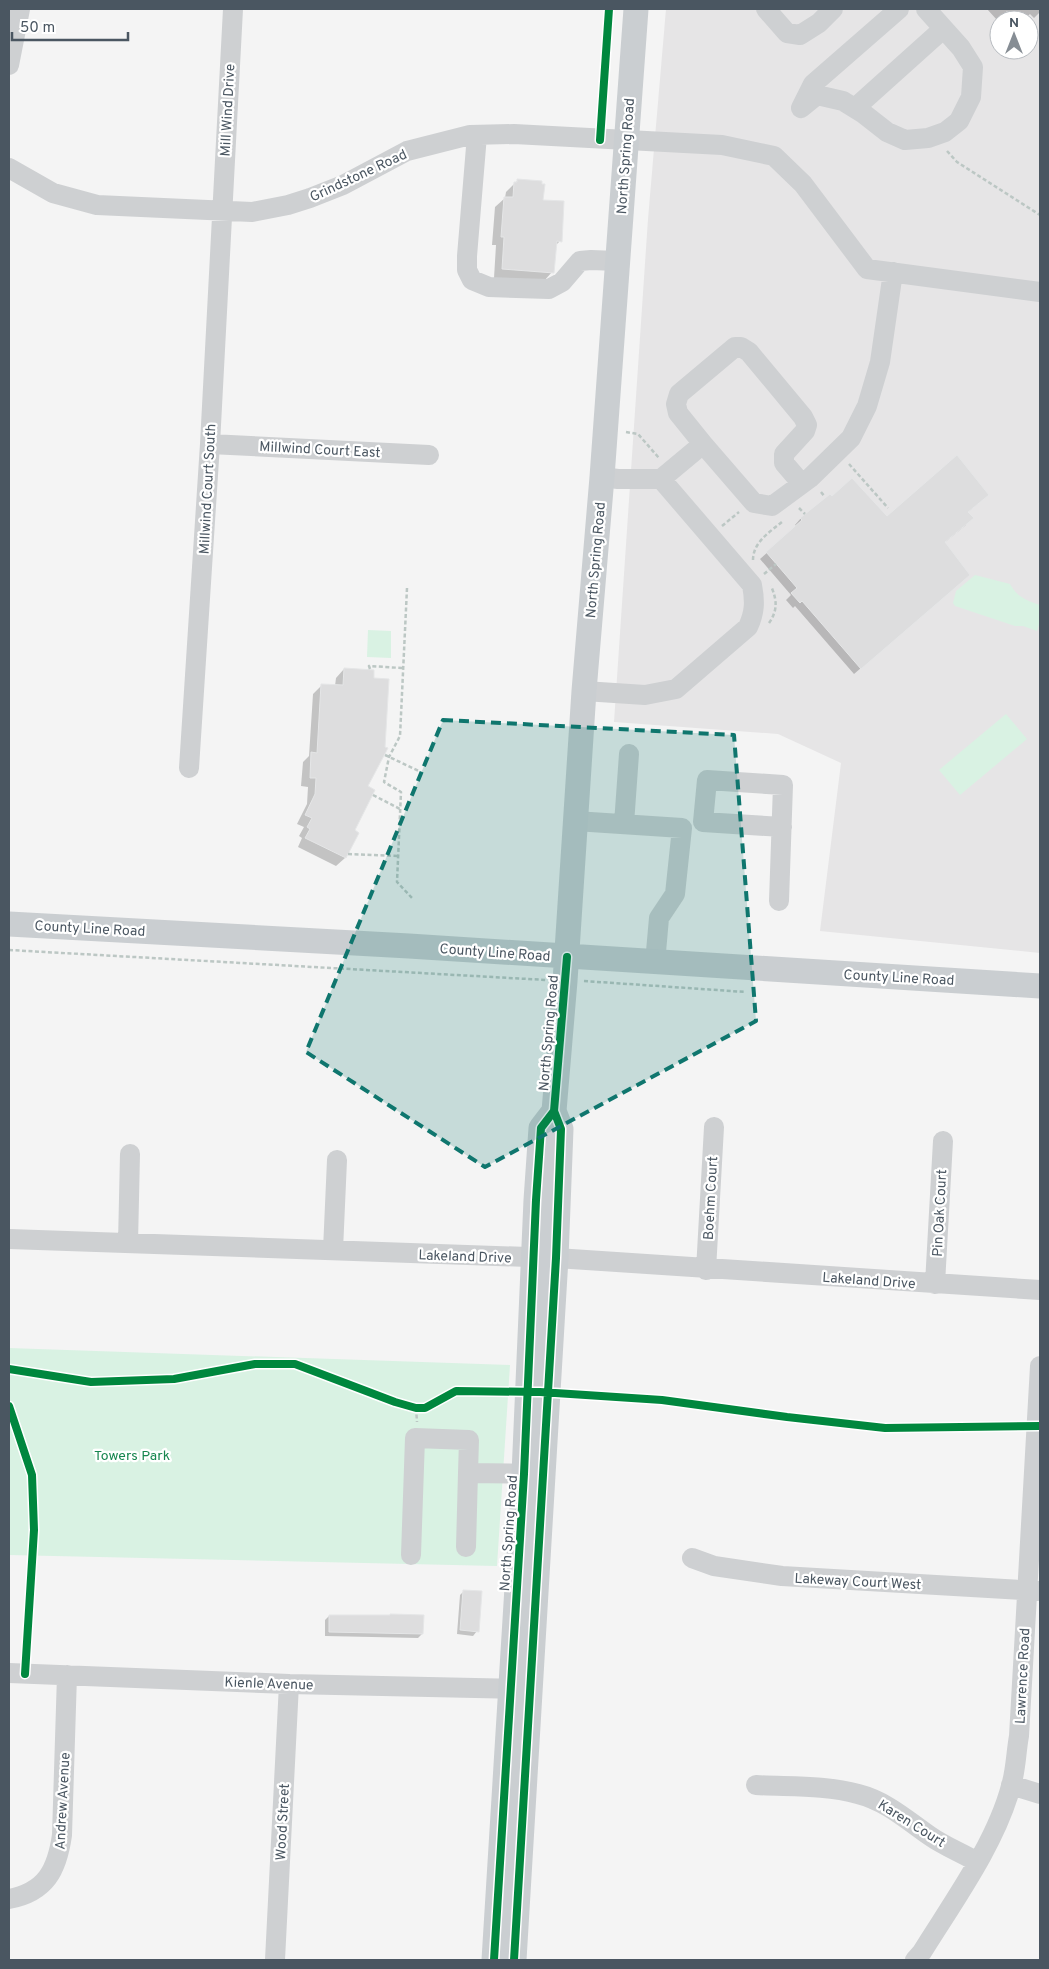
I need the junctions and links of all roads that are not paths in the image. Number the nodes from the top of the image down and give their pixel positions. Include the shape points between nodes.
1 (20, 9) edge
2 (233, 9) edge
3 (636, 9) edge
4 (766, 9) edge
5 (833, 9) edge
6 (899, 9) edge
7 (926, 9) edge
8 (944, 28) junction
9 (9, 65) edge
10 (855, 108) junction
11 (477, 135) junction
12 (626, 141) junction
13 (9, 168) edge
14 (221, 211) junction
15 (617, 261) junction
16 (893, 272) junction
17 (1040, 292) edge
18 (210, 444) junction
19 (703, 444) junction
20 (429, 455) dead end
21 (666, 475) junction
22 (602, 477) junction
23 (811, 487) junction
24 (584, 690) junction
25 (629, 754) dead end
26 (190, 768) dead end
27 (575, 821) junction
28 (703, 822) junction
29 (624, 824) junction
30 (782, 827) junction
31 (682, 828) junction
32 (779, 901) dead end
33 (9, 924) edge
34 (655, 963) junction
35 (566, 969) junction
36 (1040, 986) edge
37 (714, 1127) dead end
38 (943, 1141) dead end
39 (130, 1154) dead end
40 (337, 1160) dead end
41 (9, 1239) edge
42 (128, 1243) junction
43 (333, 1250) junction
44 (546, 1258) junction
45 (706, 1270) junction
46 (935, 1284) junction
47 (1040, 1290) edge
48 (1040, 1366) edge
49 (468, 1473) junction
50 (534, 1474) junction
51 (466, 1547) dead end
52 (411, 1555) dead end
53 (692, 1558) dead end
54 (1033, 1591) edge
55 (9, 1673) edge
56 (67, 1675) junction
57 (289, 1684) junction
58 (520, 1689) junction
59 (756, 1785) dead end
60 (1011, 1785) junction
61 (1040, 1794) edge
62 (977, 1862) junction
63 (9, 1899) edge
64 (275, 1960) edge
65 (494, 1960) edge
66 (514, 1960) edge
67 (915, 1960) edge

1 - 9 street
2 - 14 street, Mill Wind Drive
3 - 12 main road, North Spring Road
4 - 5 street via 786,33 800,35
6 - 10 street via 813,84 801,108 817,95 843,101
7 - 8 street
8 - 10 street
8 - 10 street via 973,67 971,97 959,121 945,132 928,138 905,140 887,132
11 - 12 street, Grindstone Road
11 - 14 street, Grindstone Road via 407,151 343,185 288,205 252,212
11 - 15 street via 467,256 472,280 489,287 549,289 562,282 580,261
12 - 15 main road, North Spring Road
12 - 16 street, Grindstone Road via 722,145 774,156 803,184 867,269
13 - 14 street, Grindstone Road via 53,193 81,202
14 - 18 street, Millwind Court South
15 - 22 main road, North Spring Road
16 - 17 street, Grindstone Road
16 - 23 street via 880,362 868,406 851,438
18 - 20 street, Millwind Court East
18 - 26 street, Millwind Court South
19 - 21 street
19 - 23 street via 754,503 772,506
19 - 23 street via 678,413 679,394 721,357 734,348 741,348 749,352 803,417 807,425 805,431 784,454 784,462
21 - 22 street
21 - 24 street via 752,584 754,614 748,627 676,690 646,695
22 - 24 main road, North Spring Road
24 - 27 main road, North Spring Road
25 - 29 street
27 - 29 street
27 - 35 main road, North Spring Road
28 - 30 street
28 - 30 street via 706,780 783,785
28 - 31 street
29 - 31 street
30 - 32 street
31 - 34 street via 675,894 658,918
33 - 35 main road, County Line Road via 400,946
34 - 35 main road, County Line Road
34 - 36 main road, County Line Road
35 - 44 main road, North Spring Road via 554,1111 561,1130
37 - 45 street, Boehm Court
38 - 46 street, Pin Oak Court
39 - 42 street
40 - 43 street
41 - 42 street, Lakeland Drive
42 - 43 street, Lakeland Drive
43 - 44 street, Lakeland Drive
44 - 45 street, Lakeland Drive
44 - 50 main road, North Spring Road
45 - 46 street, Lakeland Drive
46 - 47 street, Lakeland Drive
48 - 54 street, Lawrence Road
49 - 50 street
49 - 51 street
49 - 52 street via 470,1440 416,1438
50 - 58 main road, North Spring Road
53 - 54 street, Lakeway Court West via 714,1566 782,1576
54 - 60 street, Lawrence Road
55 - 56 street, Kienle Avenue
56 - 57 street, Kienle Avenue
56 - 63 street, Andrew Avenue via 59,1858 48,1878 24,1896
57 - 58 street, Kienle Avenue
57 - 64 street, Wood Street
58 - 65 main road, North Spring Road
58 - 66 main road, North Spring Road
59 - 62 street, Karen Court via 831,1788 874,1799 904,1815 931,1837
60 - 61 street
60 - 62 street, Lawrence Road via 994,1831
62 - 67 street, Lawrence Road

